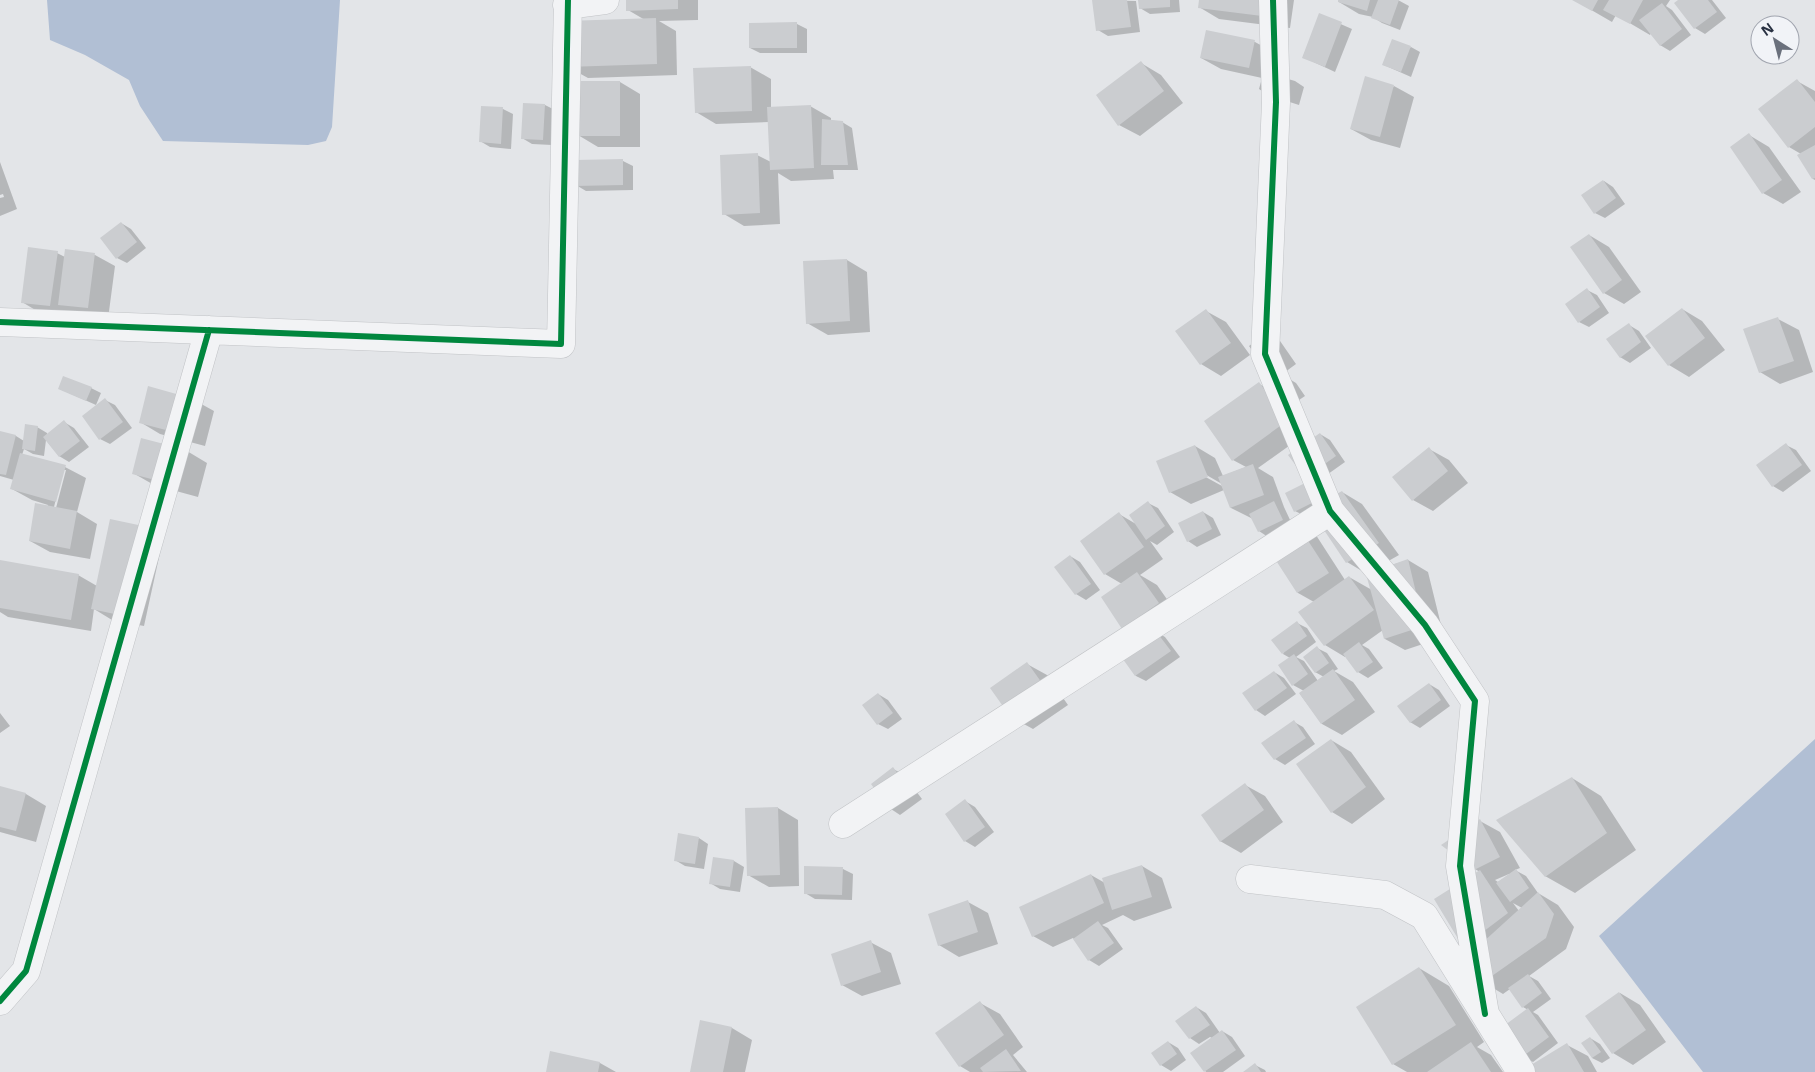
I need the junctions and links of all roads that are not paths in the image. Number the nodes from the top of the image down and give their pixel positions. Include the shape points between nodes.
1 (605, 0) edge
2 (1273, 0) edge
3 (568, 2) edge
4 (0, 322) edge
5 (209, 330) junction
6 (1330, 511) junction
7 (843, 824) dead end
8 (1250, 879) dead end
9 (0, 1001) edge
10 (1485, 1014) junction
11 (1521, 1072) edge

1 - 3 street
2 - 6 street via 1276,102 1265,354
3 - 5 street via 561,344
4 - 5 street
5 - 9 street via 26,971
6 - 7 street
6 - 10 street via 1425,625 1475,700 1460,866
8 - 10 street via 1385,895 1424,916
10 - 11 street

